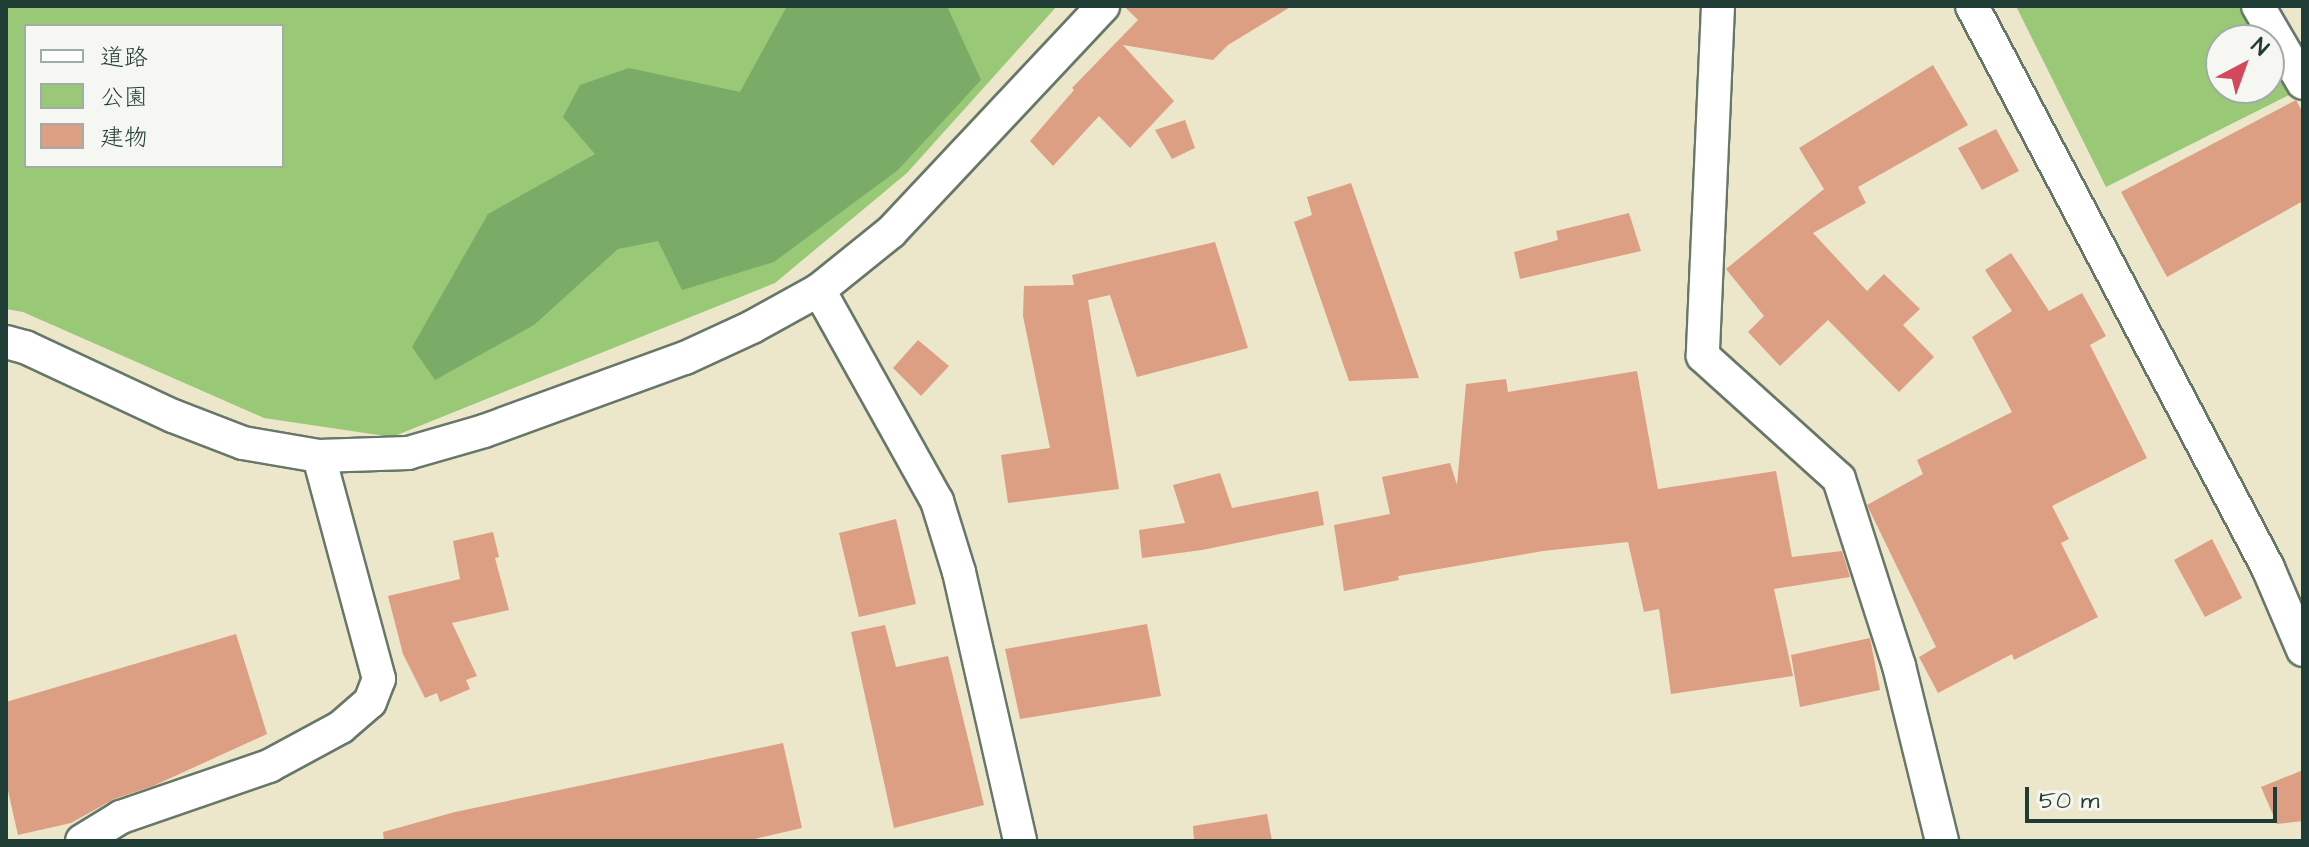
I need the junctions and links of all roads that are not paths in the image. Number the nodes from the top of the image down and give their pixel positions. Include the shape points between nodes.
1 (1103, 6) edge
2 (1718, 6) edge
3 (1972, 6) edge
4 (2258, 6) edge
5 (2303, 83) edge
6 (819, 290) junction
7 (6, 342) edge
8 (319, 456) junction
9 (2303, 650) edge
10 (82, 841) edge
11 (1020, 841) edge
12 (1942, 841) edge

1 - 6 street via 891,232
2 - 12 street via 1703,356 1839,479 1899,666
3 - 9 street via 2268,568
4 - 5 street
6 - 8 street via 685,358 484,431 408,453
6 - 11 street via 937,501 959,572
7 - 8 street via 243,443
8 - 10 street via 379,679 370,702 341,727 269,766 121,817

